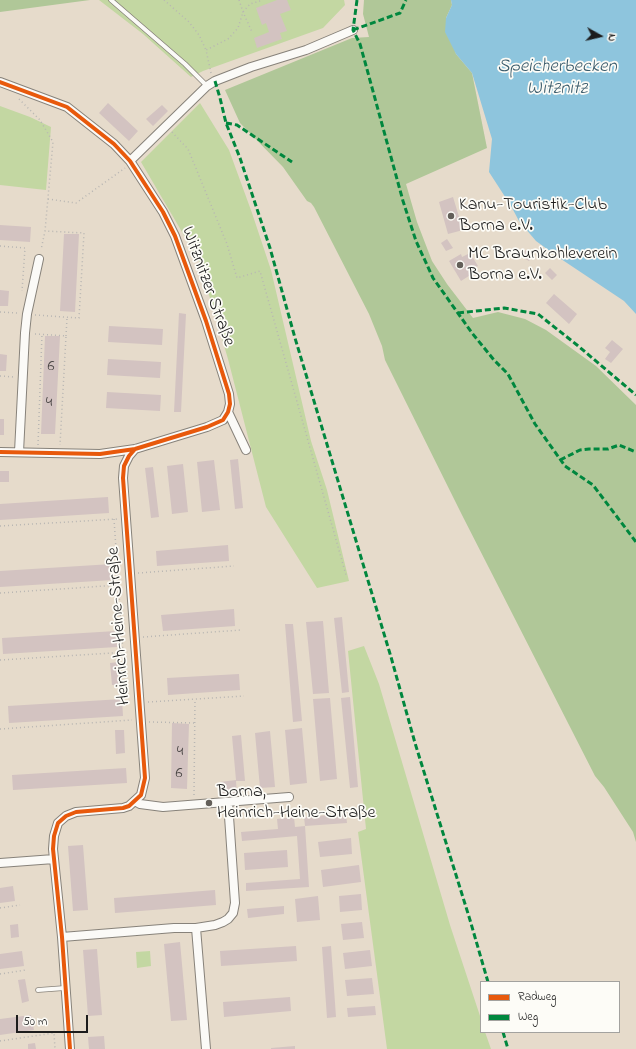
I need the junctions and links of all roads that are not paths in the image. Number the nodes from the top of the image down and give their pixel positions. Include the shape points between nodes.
1 (111, 0) edge
2 (353, 30) dead end
3 (0, 82) edge
4 (207, 86) junction
5 (130, 162) junction
6 (39, 259) road end
7 (228, 412) junction
8 (135, 449) junction
9 (246, 450) dead end
10 (0, 452) edge
11 (19, 452) junction
12 (289, 797) dead end
13 (135, 801) junction
14 (228, 802) junction
15 (54, 859) junction
16 (0, 863) edge
17 (196, 928) junction
18 (62, 937) junction
19 (66, 988) junction
20 (38, 990) dead end
21 (70, 1049) edge
22 (206, 1049) edge

1 - 4 lane
2 - 4 street via 306,50 214,81
3 - 5 street, Witznitzer Straße via 67,107 114,144
4 - 5 street
5 - 7 street, Witznitzer Straße via 163,212 175,236 224,377 229,394
6 - 11 street via 25,333
7 - 8 street via 223,420 207,427
7 - 9 street, Witznitzer Straße
8 - 11 street via 100,454
8 - 13 street, Heinrich-Heine-Straße via 128,456 123,478 145,778 141,795
10 - 11 street
12 - 14 street
13 - 14 street via 163,807
13 - 15 street via 123,808 76,812 66,816 58,824 54,836
14 - 17 street via 235,903 233,913 223,922
15 - 16 street
15 - 18 street
17 - 18 street
17 - 22 street
18 - 19 street
19 - 20 lane
19 - 21 street

